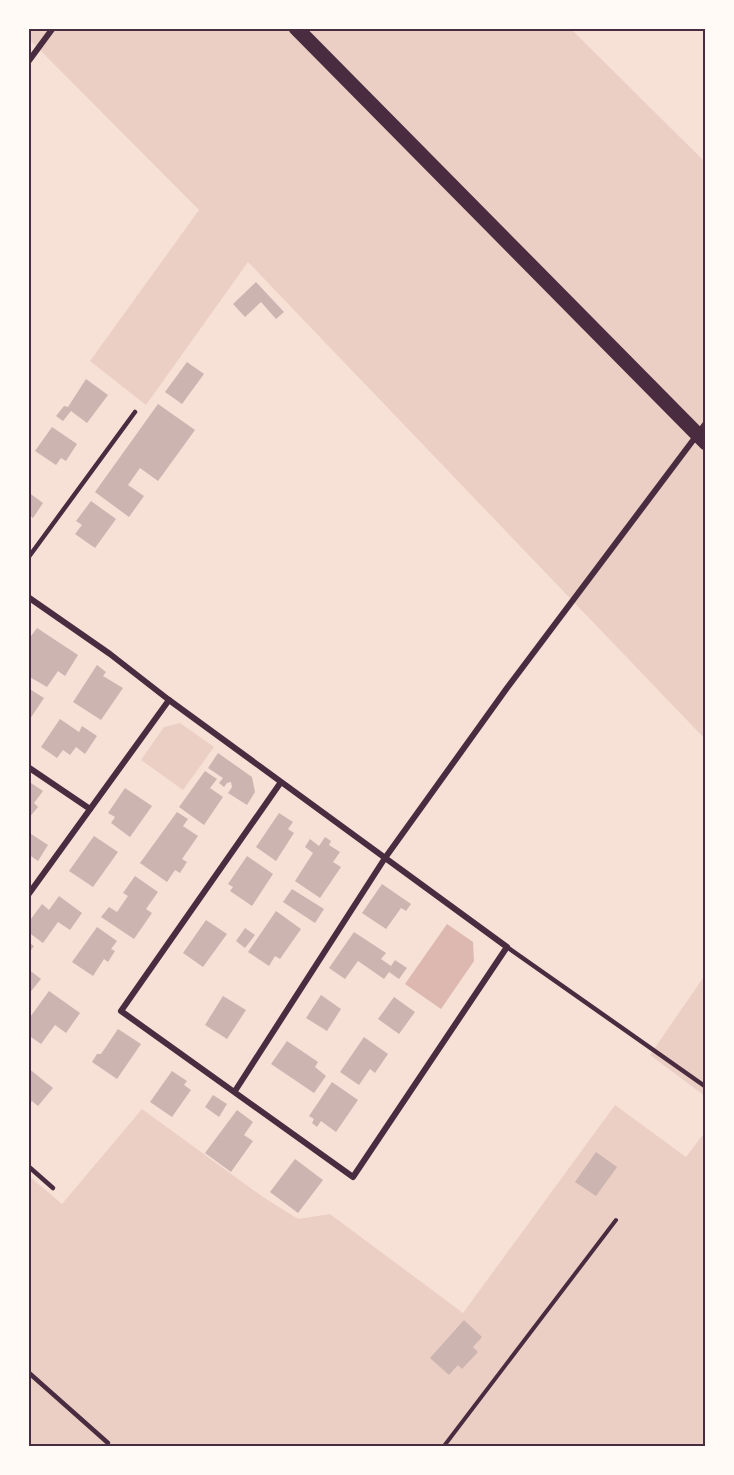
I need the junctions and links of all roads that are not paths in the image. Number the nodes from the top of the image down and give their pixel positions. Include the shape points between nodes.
1 (53, 28) edge
2 (296, 28) edge
3 (28, 62) edge
4 (135, 412) dead end
5 (702, 433) edge
6 (28, 558) edge
7 (28, 597) edge
8 (169, 700) junction
9 (28, 767) edge
10 (281, 782) junction
11 (90, 809) junction
12 (385, 858) junction
13 (28, 895) edge
14 (507, 947) junction
15 (705, 1087) edge
16 (235, 1091) junction
17 (28, 1166) edge
18 (53, 1188) dead end
19 (28, 1372) edge
20 (107, 1446) edge

1 - 3 street
2 - 5 main road
4 - 6 lane
5 - 12 street via 507,688
7 - 8 street
8 - 10 street
8 - 11 street
9 - 11 street
10 - 12 street
10 - 16 street via 122,1011
11 - 13 street
12 - 14 street
12 - 16 street
14 - 15 lane
14 - 16 street via 352,1177
17 - 18 lane
19 - 20 lane

